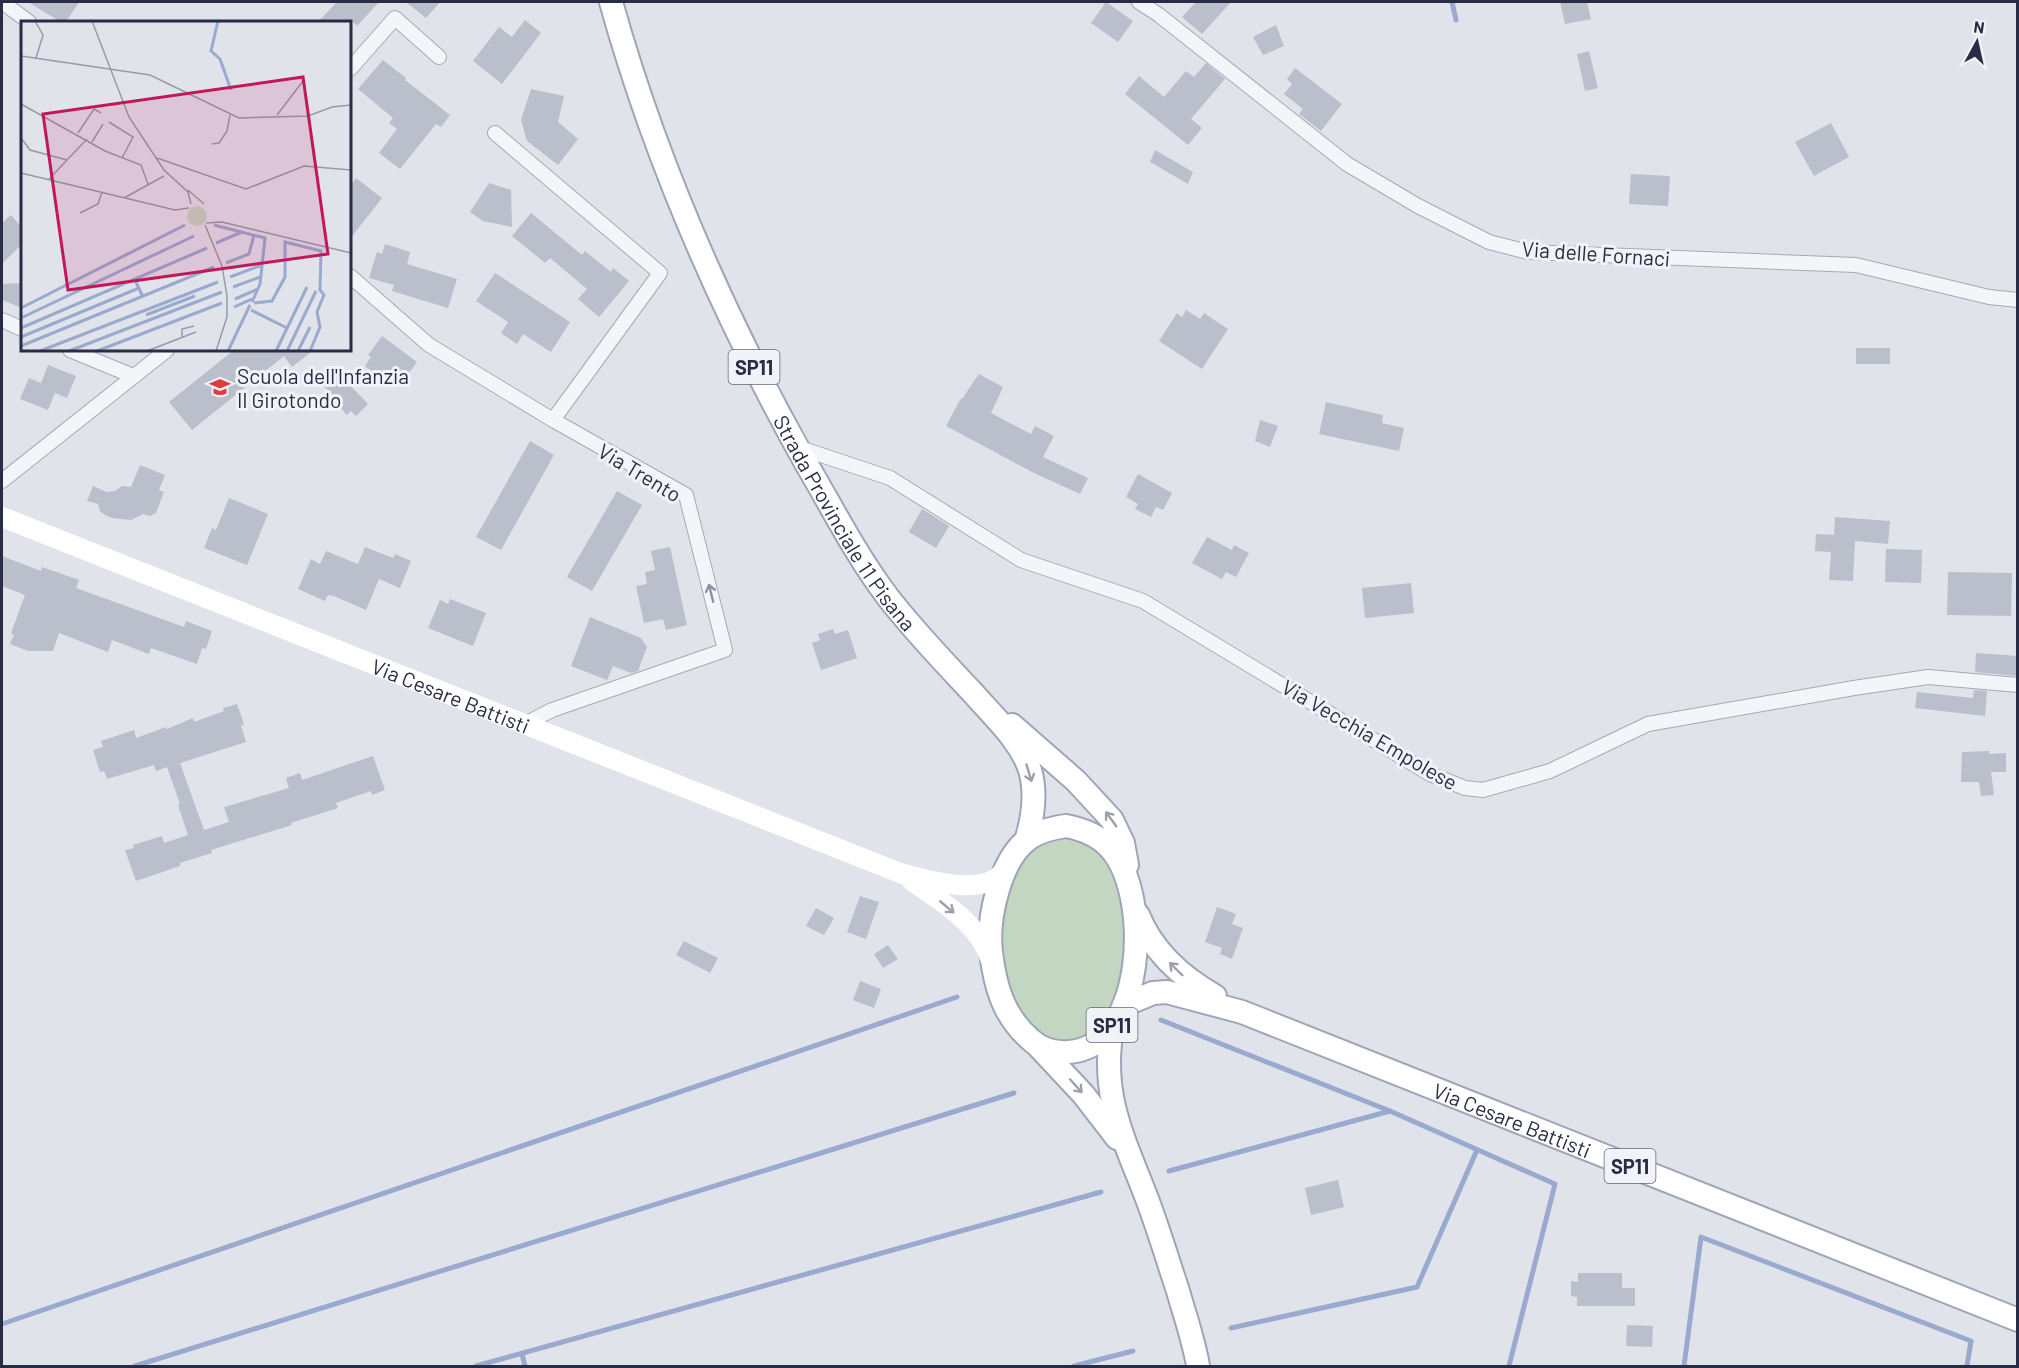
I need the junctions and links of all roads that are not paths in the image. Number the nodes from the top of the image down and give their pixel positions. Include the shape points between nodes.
1 (2, 2) edge
2 (611, 2) edge
3 (1139, 2) edge
4 (28, 21) edge
5 (438, 57) dead end
6 (351, 68) edge
7 (495, 133) dead end
8 (351, 277) edge
9 (2018, 300) edge
10 (2, 320) edge
11 (21, 329) edge
12 (72, 351) edge
13 (166, 351) edge
14 (133, 376) junction
15 (553, 420) junction
16 (797, 447) junction
17 (2, 481) edge
18 (2, 517) edge
19 (2018, 685) edge
20 (971, 692) junction
21 (525, 724) junction
22 (1026, 841) junction
23 (1006, 869) junction
24 (900, 873) junction
25 (1133, 898) junction
26 (994, 972) junction
27 (1242, 1012) junction
28 (1118, 1014) junction
29 (1035, 1044) junction
30 (1127, 1151) junction
31 (2018, 1320) edge
32 (1198, 1366) edge

1 - 4 street
2 - 16 main road, Strada Provinciale 11 Pisana / SP11 via 647,118 695,238 756,372
3 - 9 street, Via delle Fornaci via 1347,164 1489,242 1528,252 1856,265 1989,297
5 - 6 street via 395,18
7 - 15 street via 660,273
8 - 15 street, Via Trento via 429,345
10 - 11 street
12 - 14 street
13 - 14 street
14 - 17 street
21 -> 15 street, Via Trento via 552,710 725,650 686,495
16 - 19 street, Via Vecchia Empolese via 890,478 1021,560 1143,602 1430,774 1465,789 1483,790 1550,771 1648,724 1726,709 1928,677
16 - 20 main road, Strada Provinciale 11 Pisana / SP11 via 861,561 912,627
18 - 21 street, Via Cesare Battisti
20 -> 22 main road, Strada Provinciale 11 Pisana / SP11 via 1003,726 1029,768 1034,791
25 -> 20 main road, Strada Provinciale 11 Pisana / SP11 via 1123,843 1112,820 1076,780
21 - 24 street, Via Cesare Battisti
22 - 23 main road, Via Cesare Battisti / SP11
22 - 25 main road, Via Cesare Battisti / SP11 via 1049,829 1082,829 1109,847 1122,865
23 - 24 street, Via Cesare Battisti via 995,879 967,884 928,882
23 - 26 main road, Via Cesare Battisti / SP11 via 990,926
24 -> 26 street, Via Cesare Battisti via 974,929 982,939
27 -> 25 main road, Via Cesare Battisti / SP11 via 1172,966 1146,933
25 - 28 main road, Via Cesare Battisti / SP11 via 1133,978
26 - 29 main road, Via Cesare Battisti / SP11 via 1012,1021
27 - 28 main road, Via Cesare Battisti / SP11 via 1167,992 1146,994
27 - 31 main road, Via Cesare Battisti / SP11
28 - 29 main road, Via Cesare Battisti / SP11 via 1102,1038 1088,1048 1054,1051
28 - 30 main road via 1108,1048 1109,1086
29 -> 30 main road via 1083,1094
30 - 32 main road via 1167,1258

